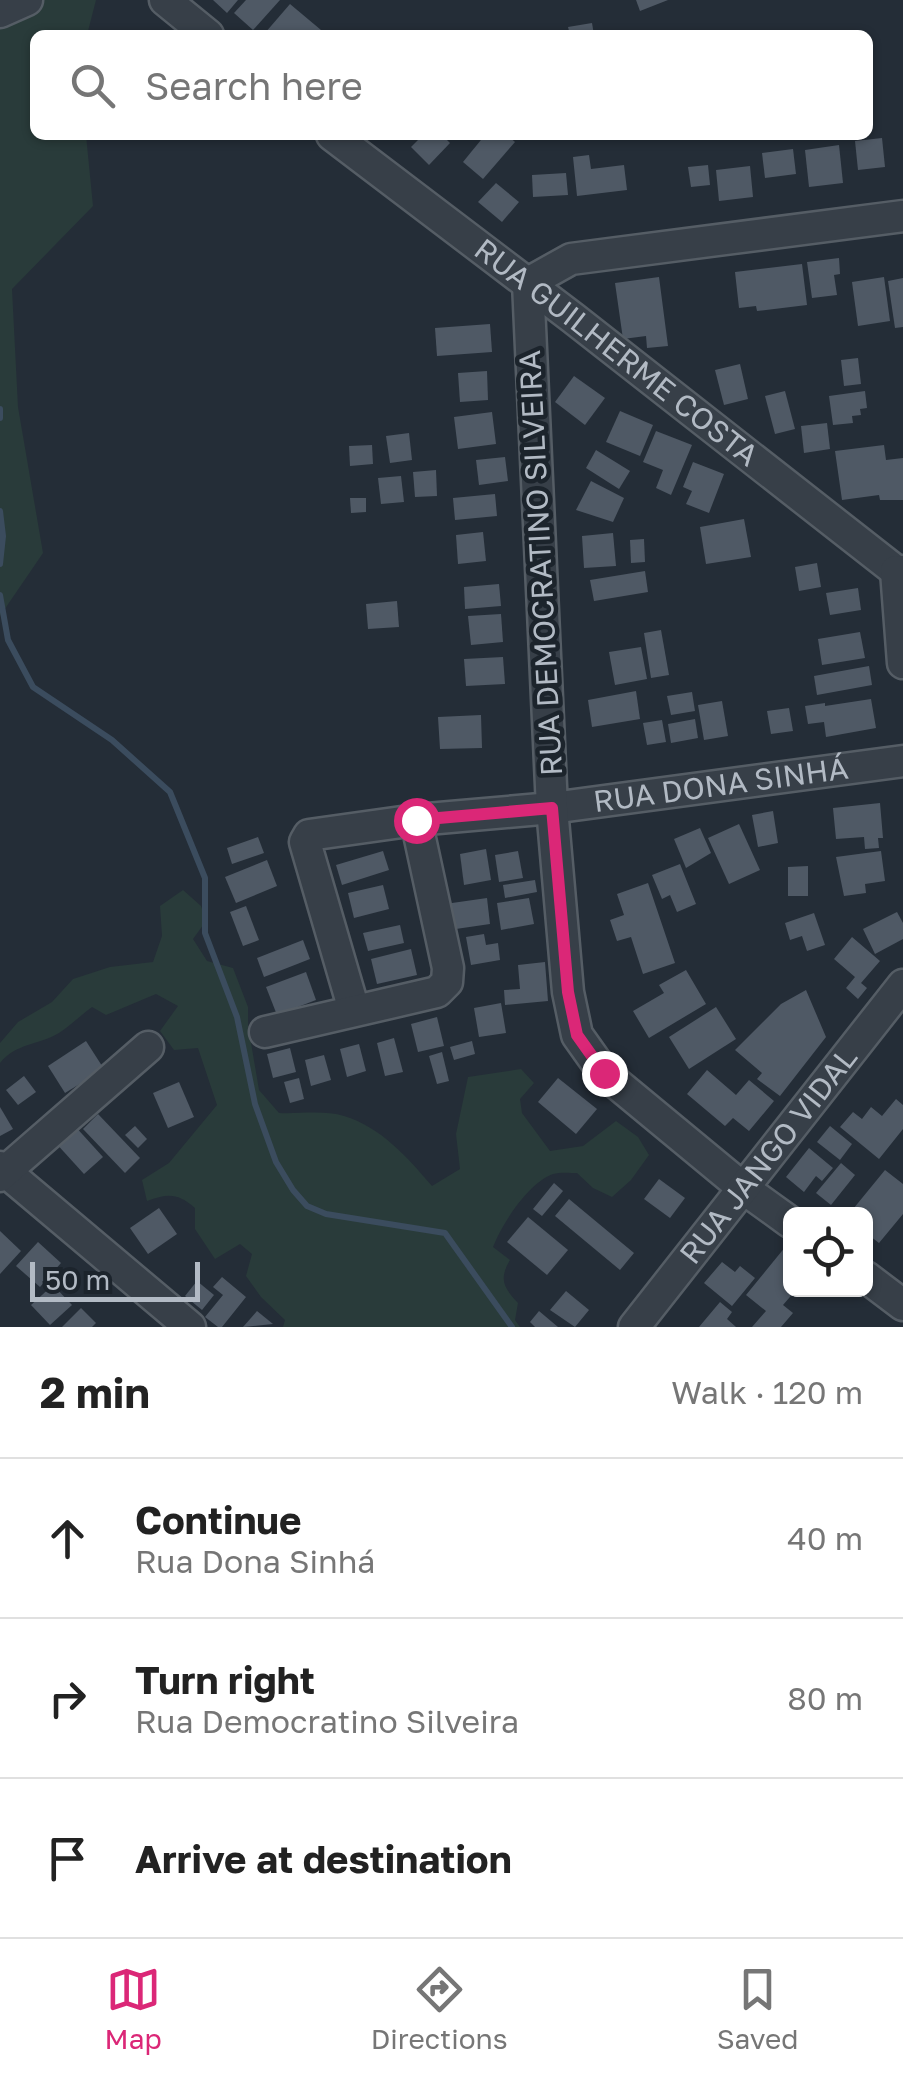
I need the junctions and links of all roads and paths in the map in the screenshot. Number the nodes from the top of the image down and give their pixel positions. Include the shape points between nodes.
1 (27, 0) edge
2 (165, 0) edge
3 (0, 12) edge
4 (202, 30) edge
5 (339, 140) edge
6 (903, 216) edge
7 (528, 283) junction
8 (899, 571) edge
9 (903, 663) edge
10 (903, 760) edge
11 (552, 808) junction
12 (416, 820) junction
13 (903, 985) edge
14 (354, 1010) junction
15 (265, 1032) dead end
16 (148, 1047) dead end
17 (2, 1171) edge
18 (744, 1188) junction
19 (783, 1217) edge
20 (873, 1283) edge
21 (903, 1305) edge
22 (190, 1327) edge
23 (634, 1327) edge

1 - 3 street
2 - 4 street
5 - 7 street, RUA GUILHERME COSTA
6 - 7 street via 571,259
7 - 8 street, RUA GUILHERME COSTA
7 - 11 street, RUA DEMOCRATINO SILVEIRA
8 - 9 street, RUA GUILHERME COSTA
10 - 11 street, RUA DONA SINHÁ
11 - 12 street, RUA DONA SINHÁ
11 - 18 street, RUA DEMOCRATINO SILVEIRA via 577,1035 604,1073
12 - 14 street via 447,982 437,992
12 - 14 street, RUA DONA SINHÁ via 309,835 305,842
13 - 18 street, RUA JANGO VIDAL
14 - 15 street
16 - 17 street
17 - 22 street
18 - 19 street, RUA DEMOCRATINO SILVEIRA
18 - 23 street, RUA JANGO VIDAL
20 - 21 street

